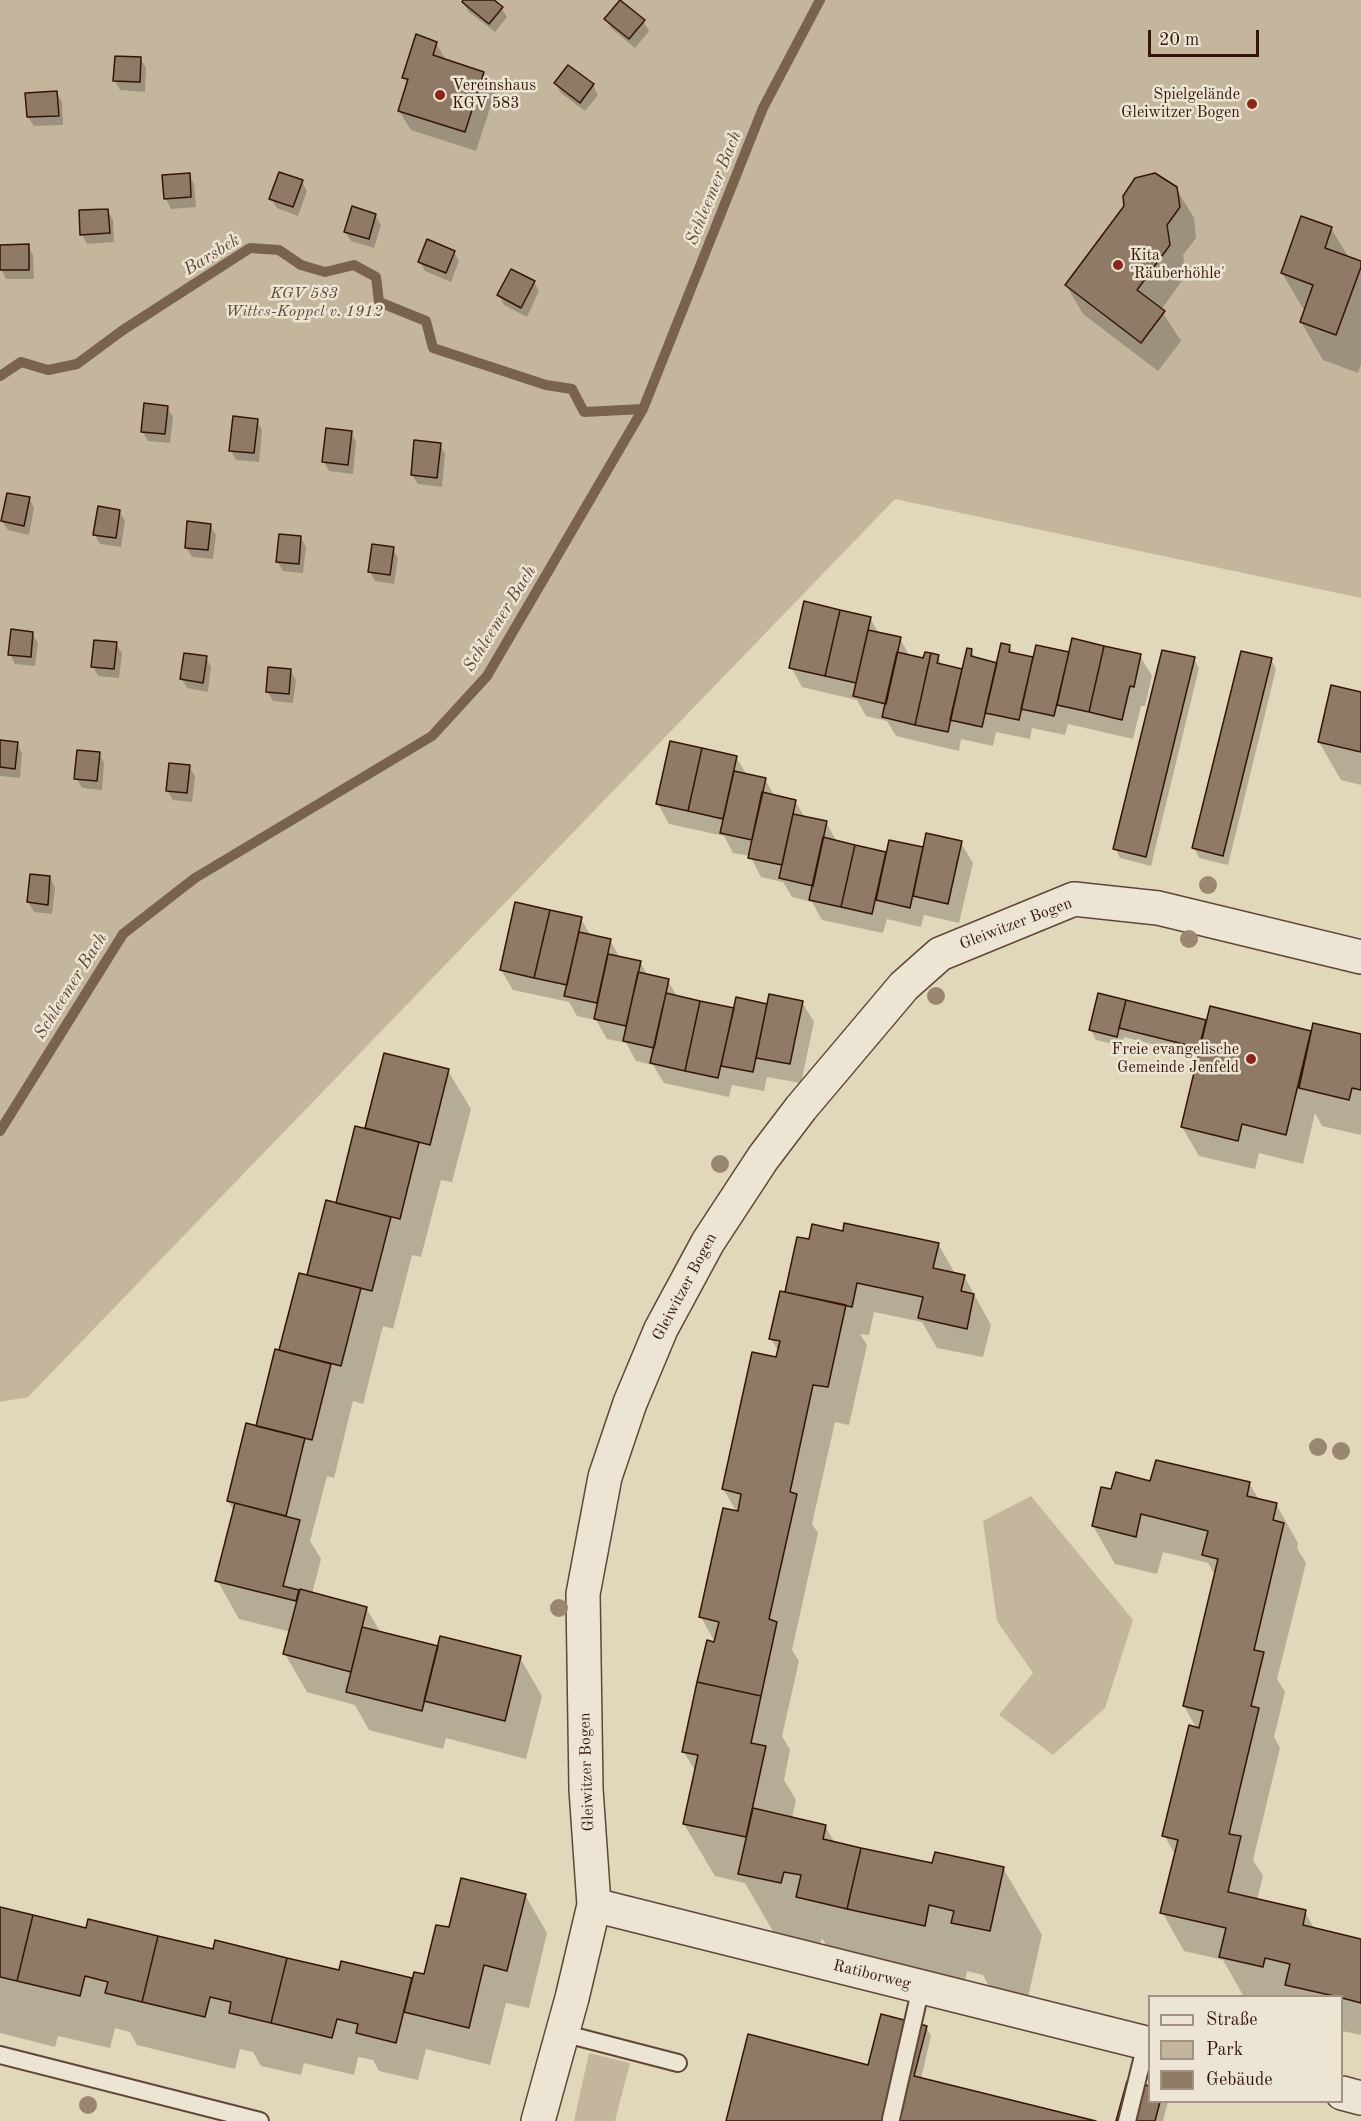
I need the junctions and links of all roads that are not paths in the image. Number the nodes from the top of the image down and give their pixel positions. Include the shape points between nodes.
1 (1361, 957) edge
2 (594, 1905) junction
3 (921, 1987) junction
4 (562, 2033) junction
5 (1148, 2044) edge
6 (0, 2055) edge
7 (678, 2063) dead end
8 (1343, 2094) edge
9 (1361, 2098) edge
10 (891, 2119) dead end
11 (260, 2121) edge
12 (538, 2121) edge
13 (1127, 2121) edge

1 - 2 street, Gleiwitzer Bogen via 1158,908 1074,899 940,954 904,986 801,1108 708,1242 661,1329 630,1403 606,1477 583,1594 586,1789
2 - 3 street, Ratiborweg
2 - 4 street, Gleiwitzer Bogen
3 - 5 street, Ratiborweg
3 - 10 lane
4 - 7 lane
4 - 12 street, Gleiwitzer Bogen
5 - 13 lane
6 - 11 lane
8 - 9 street

